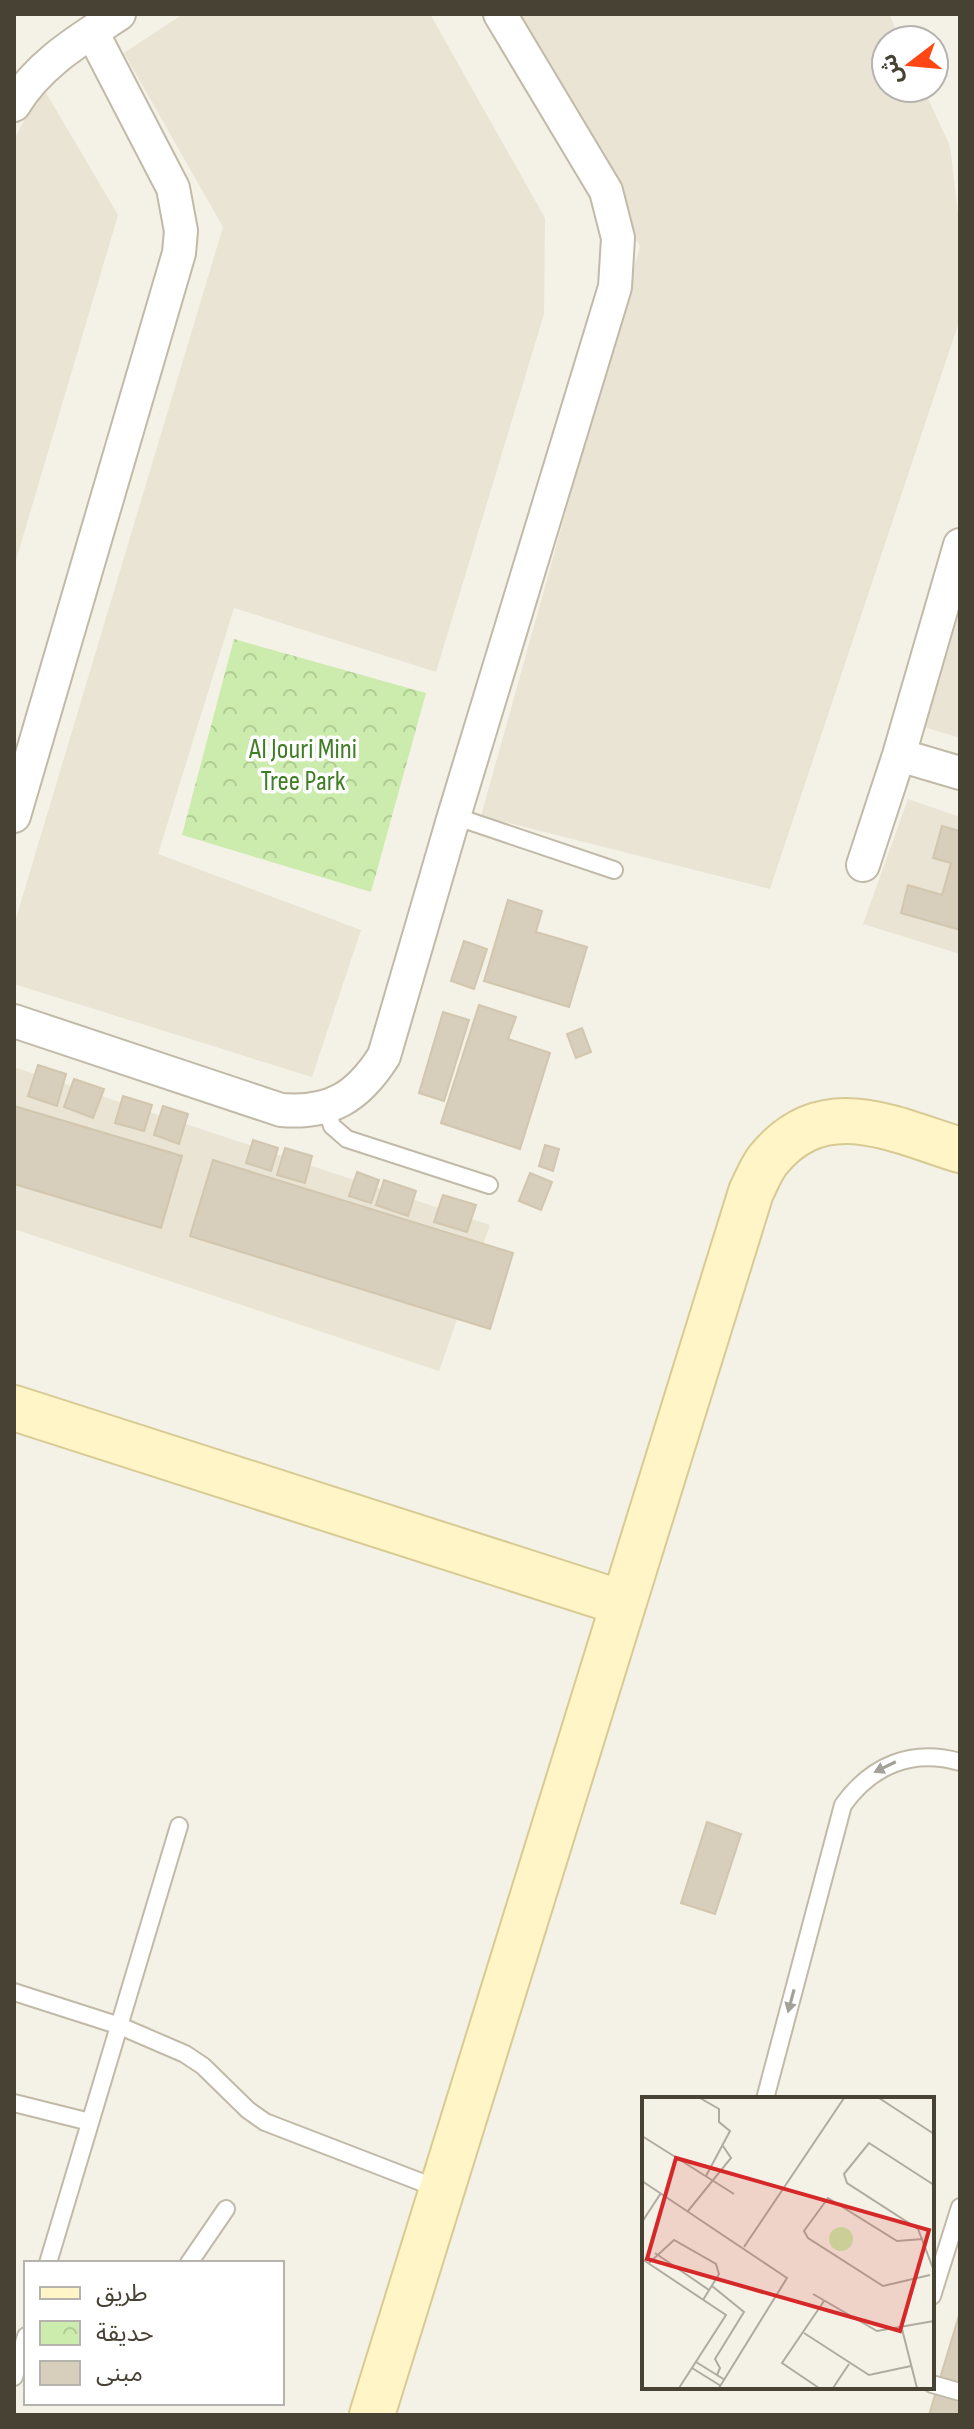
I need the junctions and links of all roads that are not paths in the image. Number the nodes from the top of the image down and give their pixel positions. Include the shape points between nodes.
1 (119, 14) edge
2 (500, 14) edge
3 (92, 32) junction
4 (14, 105) edge
5 (960, 545) edge
6 (899, 755) junction
7 (960, 773) edge
8 (14, 816) edge
9 (454, 816) junction
10 (863, 865) dead end
11 (614, 870) dead end
12 (14, 1021) edge
13 (326, 1107) junction
14 (960, 1150) edge
15 (489, 1185) dead end
16 (14, 1408) edge
17 (622, 1603) junction
18 (960, 1762) edge
19 (179, 1826) dead end
20 (14, 1992) edge
21 (120, 2026) junction
22 (766, 2097) edge
23 (14, 2103) edge
24 (90, 2122) junction
25 (441, 2190) junction
26 (960, 2207) edge
27 (226, 2209) dead end
28 (52, 2261) edge
29 (190, 2261) edge
30 (934, 2290) edge
31 (24, 2347) edge
32 (14, 2377) edge
33 (934, 2385) edge
34 (960, 2392) edge
35 (372, 2415) edge

1 - 3 street
2 - 9 street via 606,191 618,238 618,263
3 - 4 street via 39,72
3 - 8 street via 173,188 181,231 179,253
5 - 6 street
6 - 7 street
6 - 10 street
9 - 11 lane
9 - 13 street via 384,1056 350,1096
12 - 13 street via 259,1105 303,1112
13 - 15 lane via 332,1126 347,1139
14 - 17 street via 854,1119 820,1123 790,1137 766,1162 751,1192
16 - 17 street
17 - 25 street
18 -> 22 lane via 930,1756 889,1764 855,1788 843,1805
19 - 21 lane
20 - 21 lane
21 - 24 lane
21 - 25 lane via 185,2054 265,2122
23 - 24 lane
24 - 28 lane
25 - 35 street
26 - 30 lane
27 - 29 lane
31 - 32 lane
33 - 34 lane

